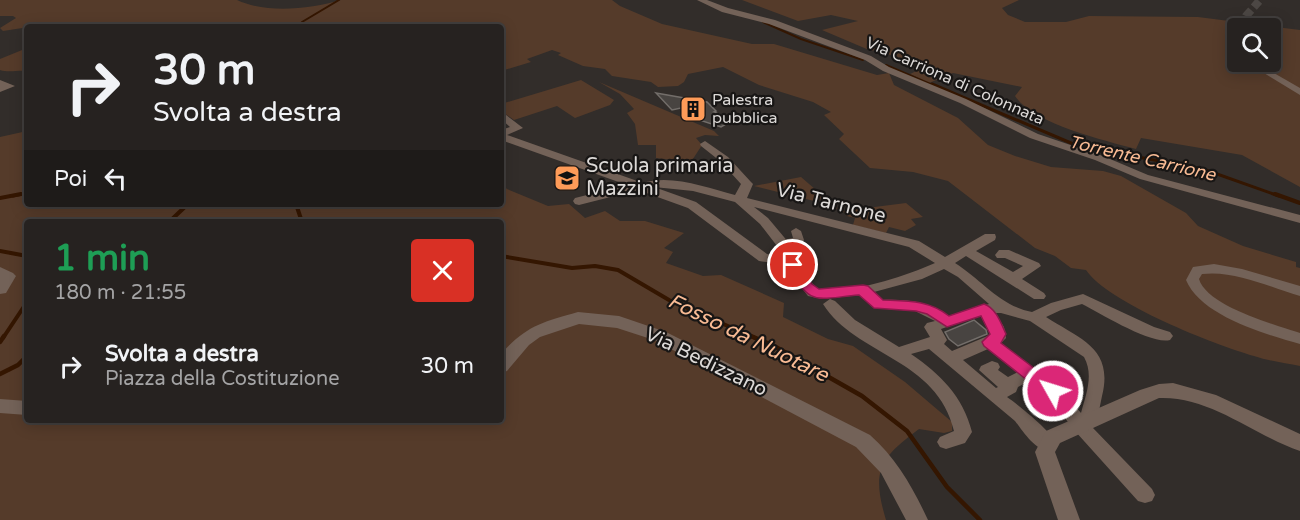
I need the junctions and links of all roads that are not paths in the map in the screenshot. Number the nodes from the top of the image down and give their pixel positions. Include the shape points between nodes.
1 (701, 0) edge
2 (1267, 72) edge
3 (0, 83) edge
4 (0, 89) edge
5 (1300, 92) edge
6 (504, 116) edge
7 (504, 133) edge
8 (504, 135) edge
9 (705, 144) dead end
10 (640, 187) junction
11 (579, 201) dead end
12 (741, 201) junction
13 (1300, 219) edge
14 (796, 231) dead end
15 (990, 237) dead end
16 (965, 250) junction
17 (787, 255) junction
18 (1002, 255) dead end
19 (945, 263) junction
20 (0, 272) edge
21 (1012, 278) junction
22 (0, 289) edge
23 (863, 290) junction
24 (1300, 291) edge
25 (1040, 296) dead end
26 (830, 304) dead end
27 (994, 306) junction
28 (1034, 317) junction
29 (937, 332) junction
30 (1165, 336) dead end
31 (1300, 339) edge
32 (994, 340) junction
33 (896, 353) junction
34 (951, 358) junction
35 (504, 363) edge
36 (992, 367) dead end
37 (1031, 374) junction
38 (1000, 391) junction
39 (0, 406) edge
40 (24, 408) edge
41 (1084, 425) junction
42 (946, 442) dead end
43 (1300, 443) edge
44 (1049, 445) junction
45 (1145, 495) dead end
46 (917, 520) edge
47 (1069, 520) edge

1 - 13 street, Via Carriona di Colonnata via 868,58 1034,136 1144,177
2 - 5 street
3 - 4 street via 10,86
6 - 7 street via 518,128
8 - 10 street
9 - 12 street via 747,184
10 - 11 street, Via Tarnone
10 - 12 street, Via Tarnone via 676,184
10 - 17 street via 692,205 764,258
12 - 17 street via 764,221
12 - 19 street, Via Tarnone via 901,240
14 - 17 street via 800,240
15 - 16 street
16 - 19 street
16 - 21 street
17 - 23 street via 813,293
18 - 21 street via 1034,266
19 - 23 street via 900,281
19 - 27 street, Via Tarnone via 963,274
20 - 22 street via 8,276
21 - 25 street
23 - 29 street via 879,305 932,310
24 - 31 street via 1214,268 1198,270 1192,277 1198,290 1218,306
26 - 33 street via 841,317
27 - 28 street
27 - 29 street
27 - 32 street
28 - 30 street via 1083,299
28 - 41 street via 1079,344 1096,361 1096,384
29 - 33 street
29 - 34 street
32 - 34 street
32 - 37 street
33 - 42 street via 953,401 963,432 959,438
34 - 38 street
35 - 46 street, Via Bedizzano via 534,333 578,318 619,322 660,336 846,432 878,453 897,478
36 - 38 street via 987,370
37 - 38 street
37 - 41 street via 1053,391
38 - 44 street
39 - 40 street
41 - 43 street via 1160,391 1172,390 1209,401
41 - 44 street via 1053,437
41 - 45 street
44 - 47 street via 1045,453

